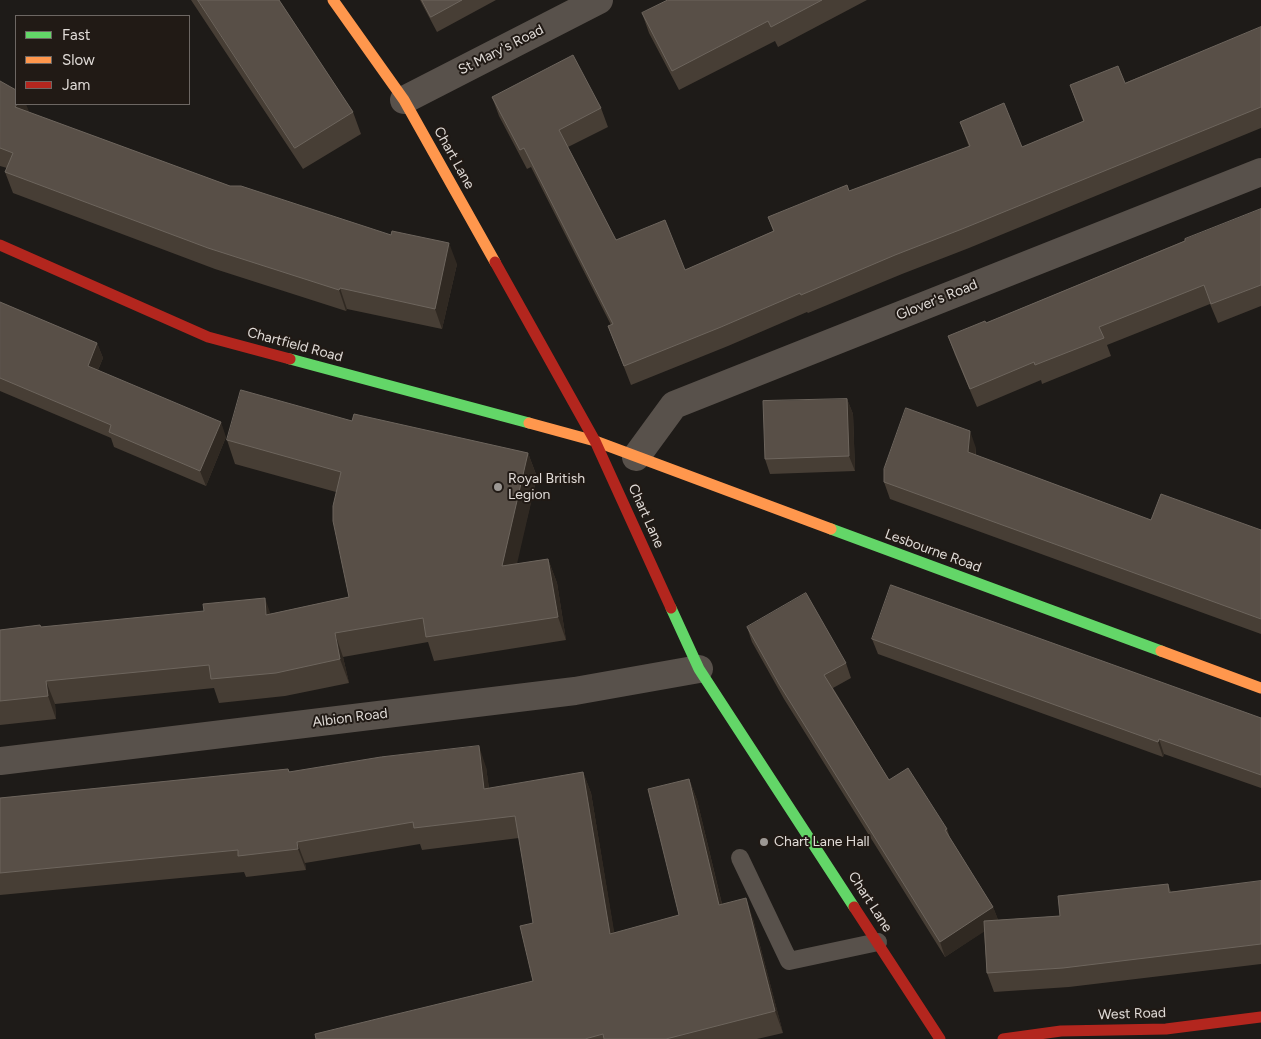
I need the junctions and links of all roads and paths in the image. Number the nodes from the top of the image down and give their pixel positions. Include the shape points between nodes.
1 (333, 0) edge
2 (599, 0) edge
3 (404, 100) junction
4 (1261, 172) edge
5 (0, 245) edge
6 (595, 441) junction
7 (636, 457) junction
8 (699, 669) junction
9 (1261, 688) edge
10 (0, 760) edge
11 (740, 858) dead end
12 (878, 942) junction
13 (1261, 1017) edge
14 (1165, 1034) edge
15 (940, 1039) edge
16 (1003, 1039) edge

1 - 3 street, Chart Lane
2 - 3 street, St Mary's Road
3 - 6 street, Chart Lane
4 - 7 street, Glover's Road via 674,405
5 - 6 street, Chartfield Road via 208,337
6 - 7 street, Lesbourne Road
6 - 8 street, Chart Lane
7 - 9 street, Lesbourne Road
8 - 10 street, Albion Road via 575,691
8 - 12 street, Chart Lane
11 - 12 lane via 789,961
12 - 15 street, Chart Lane
13 - 14 street, West Road
14 - 16 street, West Road via 1061,1031

